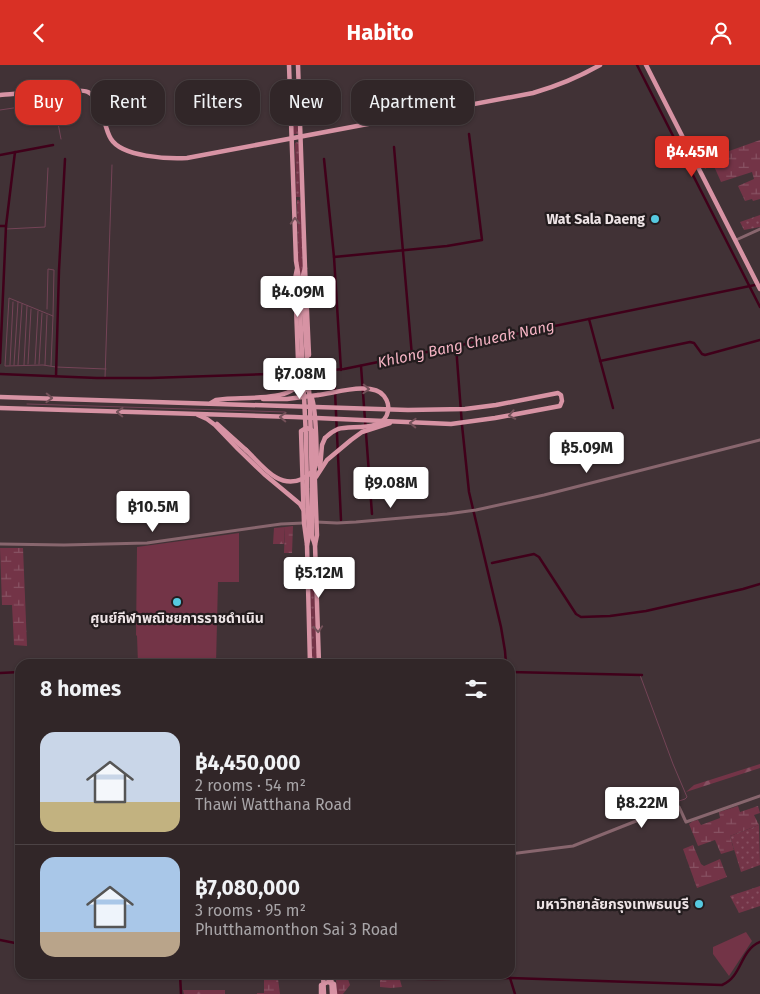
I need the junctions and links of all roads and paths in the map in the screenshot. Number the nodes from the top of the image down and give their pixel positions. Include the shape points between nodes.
1 (289, 65) edge
2 (298, 65) edge
3 (600, 65) edge
4 (646, 65) edge
5 (298, 77) junction
6 (290, 78) junction
7 (0, 95) edge
8 (301, 137) junction
9 (292, 139) junction
10 (302, 202) junction
11 (294, 203) junction
12 (760, 229) edge
13 (736, 240) junction
14 (305, 268) junction
15 (297, 269) junction
16 (760, 288) edge
17 (302, 311) junction
18 (299, 380) junction
19 (309, 393) junction
20 (0, 397) edge
21 (232, 398) junction
22 (210, 403) junction
23 (0, 408) edge
24 (196, 414) junction
25 (207, 419) junction
26 (394, 422) junction
27 (760, 440) edge
28 (320, 471) junction
29 (315, 479) junction
30 (309, 489) junction
31 (304, 511) junction
32 (316, 522) junction
33 (304, 523) junction
34 (0, 544) edge
35 (307, 545) junction
36 (315, 545) junction
37 (308, 566) junction
38 (316, 566) junction
39 (310, 659) edge
40 (319, 659) edge
41 (760, 797) edge
42 (515, 853) edge
43 (323, 979) edge
44 (332, 979) edge
45 (322, 994) edge
46 (333, 994) edge

1 - 6 main road
2 - 5 main road
3 - 8 main road via 560,85 533,93
4 - 13 main road
5 - 6 main road via 294,83
5 - 8 main road
6 - 9 main road
7 - 9 main road via 84,91 95,98 115,144 154,156 187,159
8 - 9 main road
8 - 10 main road
9 - 11 main road
10 - 11 main road via 298,198
10 - 14 main road
15 -> 11 main road
12 - 13 street
13 - 16 main road
14 - 17 main road
14 - 18 main road, bridge via 310,387 303,390
15 - 17 main road
15 - 18 main road
17 - 19 main road, bridge
17 - 30 main road, bridge
18 - 21 main road via 291,391 280,395
19 - 25 main road, bridge via 313,401 315,467 300,480 283,481 272,475 218,425
19 - 30 main road, bridge
20 -> 22 main road
21 - 22 main road
21 -> 28 main road, bridge via 287,399 361,388 382,393 388,407 387,415 380,422 336,430 326,438 322,445
22 -> 26 main road via 408,410 464,409 558,393 562,399 560,405 465,423
24 -> 23 main road
24 - 25 main road
26 -> 24 main road
25 - 31 main road via 264,474 300,503
26 - 28 main road via 362,432 327,460
27 - 32 street via 476,510 344,523
28 - 29 main road
29 - 31 main road via 313,431 306,428 301,431
29 - 32 main road
30 - 35 main road
30 - 36 main road
31 - 33 main road
32 - 36 main road
33 - 34 street via 147,543
33 - 35 main road
35 - 37 main road
36 - 38 main road
37 - 38 main road
37 - 39 main road
38 -> 40 main road
41 - 42 street via 686,822 679,807 674,806 574,846
43 - 45 main road, bridge
44 - 46 main road, bridge
45 - 46 main road via 321,985 328,982 334,984

